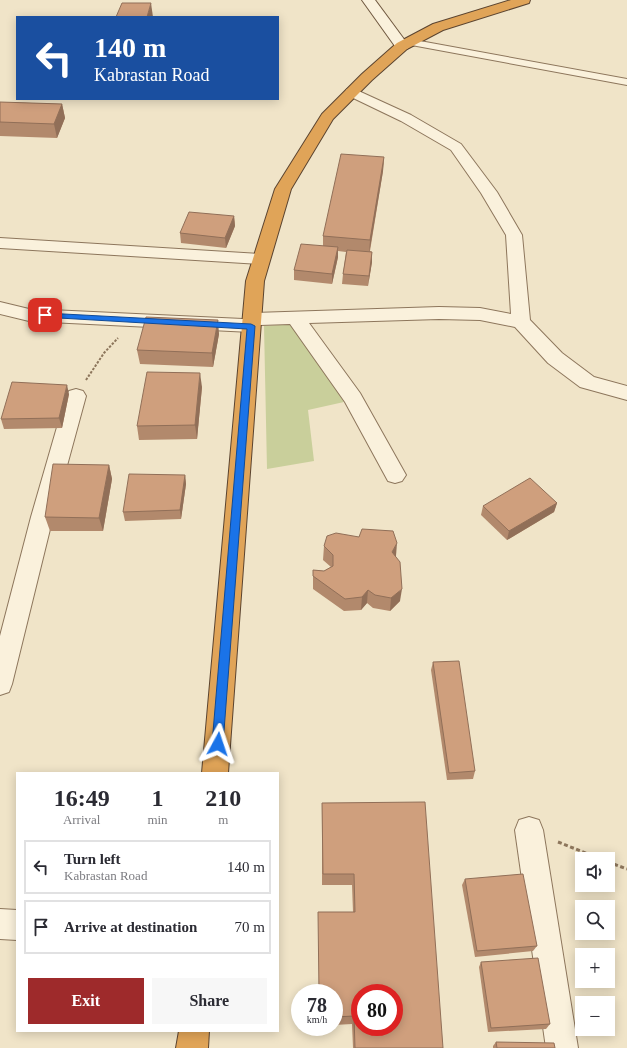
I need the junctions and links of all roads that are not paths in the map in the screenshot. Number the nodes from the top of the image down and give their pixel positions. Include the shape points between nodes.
1 (368, 0) edge
2 (524, 0) edge
3 (405, 44) junction
4 (627, 82) edge
5 (352, 92) junction
6 (0, 242) edge
7 (261, 259) junction
8 (0, 308) edge
9 (295, 318) junction
10 (521, 322) junction
11 (252, 323) junction
12 (627, 393) edge
13 (76, 396) road end
14 (395, 475) dead end
15 (0, 684) edge
16 (215, 772) edge
17 (529, 830) road end
18 (0, 924) edge
19 (16, 925) edge
20 (194, 1032) edge
21 (192, 1048) edge
22 (562, 1048) edge

1 - 3 street
2 - 3 highway via 438,27
3 - 4 lane
3 - 5 highway
5 - 7 highway via 327,117 283,189
5 - 10 street via 406,118 456,147 489,192 514,235
6 - 7 street
7 - 11 highway via 255,281
8 - 11 street via 29,315
9 - 10 street via 439,313 480,314
9 - 11 street
9 - 14 street via 353,398
10 - 12 street via 555,358 587,382
11 - 16 highway
13 - 15 street via 42,517
17 - 22 street
18 - 19 street
20 - 21 highway

